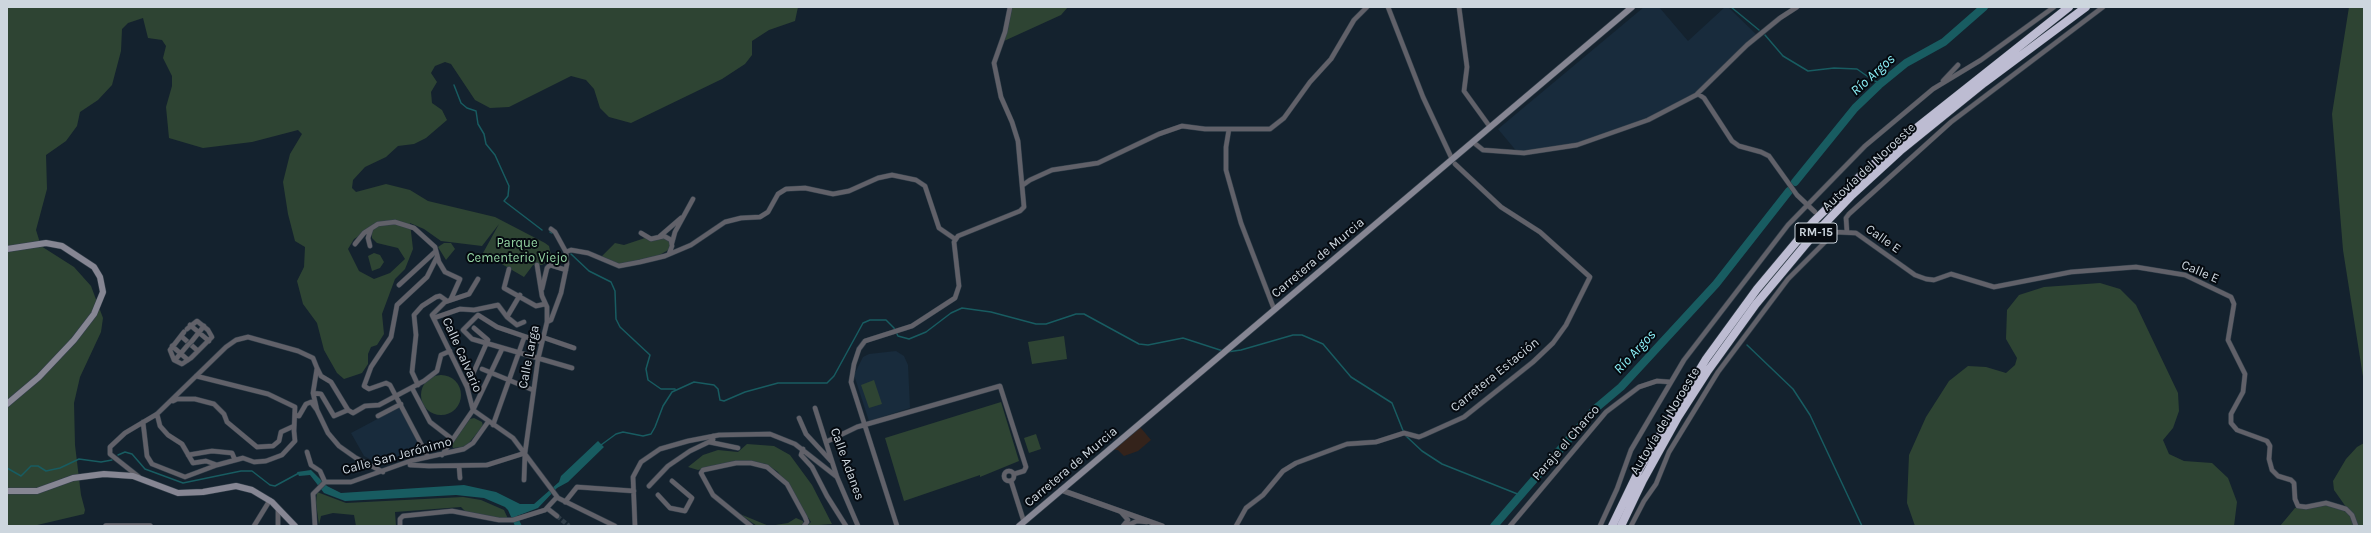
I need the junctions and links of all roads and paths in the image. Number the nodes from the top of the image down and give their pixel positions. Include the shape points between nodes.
1 (1010, 7) edge
2 (1367, 7) edge
3 (1388, 7) edge
4 (1459, 7) edge
5 (1632, 7) edge
6 (1798, 7) edge
7 (2054, 7) edge
8 (2069, 7) edge
9 (2086, 7) edge
10 (2103, 7) edge
11 (1958, 65) dead end
12 (1940, 84) junction
13 (1697, 94) junction
14 (1490, 127) junction
15 (1229, 128) junction
16 (1473, 142) junction
17 (1454, 162) junction
18 (1023, 185) junction
19 (694, 199) dead end
20 (1807, 205) junction
21 (1815, 212) dead end
22 (685, 214) junction
23 (1829, 227) dead end
24 (372, 228) junction
25 (550, 229) dead end
26 (641, 232) dead end
27 (1835, 232) junction
28 (1847, 232) junction
29 (659, 236) junction
30 (955, 239) junction
31 (672, 243) junction
32 (355, 244) dead end
33 (370, 246) dead end
34 (7, 249) edge
35 (436, 251) junction
36 (566, 252) junction
37 (669, 254) junction
38 (437, 257) junction
39 (537, 265) dead end
40 (509, 269) dead end
41 (566, 270) junction
42 (478, 279) dead end
43 (399, 285) dead end
44 (542, 291) junction
45 (520, 295) junction
46 (449, 300) junction
47 (546, 304) junction
48 (1274, 309) junction
49 (507, 317) junction
50 (434, 318) junction
51 (524, 322) dead end
52 (547, 322) junction
53 (204, 326) junction
54 (474, 328) dead end
55 (186, 331) junction
56 (199, 332) junction
57 (524, 338) junction
58 (542, 340) junction
59 (209, 341) junction
60 (487, 342) junction
61 (172, 346) junction
62 (574, 348) dead end
63 (502, 349) junction
64 (198, 351) junction
65 (450, 351) junction
66 (181, 354) junction
67 (518, 354) junction
68 (538, 359) junction
69 (175, 360) junction
70 (188, 360) junction
71 (317, 368) junction
72 (572, 368) dead end
73 (482, 369) dead end
74 (491, 372) junction
75 (196, 376) junction
76 (508, 380) junction
77 (1670, 382) junction
78 (418, 384) junction
79 (467, 387) junction
80 (412, 388) junction
81 (534, 390) junction
82 (313, 393) junction
83 (396, 396) junction
84 (7, 404) edge
85 (401, 404) junction
86 (166, 405) junction
87 (815, 408) dead end
88 (317, 410) junction
89 (348, 410) junction
90 (474, 410) junction
91 (157, 414) junction
92 (294, 415) junction
93 (478, 415) junction
94 (378, 416) dead end
95 (467, 418) junction
96 (799, 418) dead end
97 (143, 422) junction
98 (488, 422) junction
99 (493, 424) junction
100 (865, 425) junction
101 (294, 426) junction
102 (713, 436) junction
103 (452, 439) junction
104 (709, 442) junction
105 (826, 442) junction
106 (738, 448) dead end
107 (803, 449) junction
108 (307, 452) dead end
109 (525, 453) junction
110 (188, 455) junction
111 (442, 455) junction
112 (428, 457) junction
113 (235, 460) junction
114 (410, 461) junction
115 (832, 462) junction
116 (217, 465) junction
117 (459, 466) junction
118 (383, 472) junction
119 (1014, 474) junction
120 (837, 477) junction
121 (460, 478) dead end
122 (142, 480) junction
123 (524, 480) dead end
124 (1011, 480) junction
125 (672, 481) dead end
126 (324, 482) junction
127 (649, 486) dead end
128 (1061, 490) junction
129 (7, 491) edge
130 (634, 491) junction
131 (554, 493) junction
132 (658, 495) dead end
133 (270, 500) junction
134 (565, 502) junction
135 (278, 506) junction
136 (548, 509) junction
137 (1120, 511) junction
138 (557, 516) tunnel mouth
139 (1150, 522) junction
140 (1022, 524) edge
141 (844, 525) edge
142 (106, 526) edge
143 (150, 526) edge
144 (254, 526) edge
145 (278, 526) edge
146 (295, 526) edge
147 (316, 526) edge
148 (400, 526) edge
149 (615, 526) edge
150 (635, 526) edge
151 (751, 526) edge
152 (804, 526) edge
153 (858, 526) edge
154 (897, 526) edge
155 (1125, 526) edge
156 (1162, 526) edge
157 (1236, 526) edge
158 (1510, 526) edge
159 (1600, 526) edge
160 (1612, 526) edge
161 (1622, 526) edge
162 (1631, 526) edge
163 (2356, 526) edge

1 - 18 street via 1005,32 994,63 1001,97 1018,141
2 - 15 street via 1354,20 1331,59 1275,126 1265,130
3 - 17 street via 1424,97
4 - 14 street via 1467,67 1464,91
5 - 14 main road, Carretera de Murcia
6 - 13 street via 1747,45
7 - 12 street via 1987,56
8 - 160 highway, Autovía del Noroeste / RM-15 via 1905,137 1862,174 1813,222 1757,289 1706,359 1640,468
9 - 161 highway, Autovía del Noroeste / RM-15 via 1984,83 1900,151 1852,195 1811,238 1756,304 1678,417 1643,480
10 - 28 street via 1951,122 1849,214 1846,218
11 - 12 street
12 - 20 street via 1865,146
13 - 16 street via 1648,120 1577,145 1524,153 1483,150
13 - 20 street via 1704,98 1732,141 1739,146 1769,156
14 - 16 main road, Carretera de Murcia
15 - 18 street via 1178,127 1098,163 1048,172
15 - 48 street via 1226,170 1241,223
16 - 17 main road, Carretera de Murcia
17 - 48 main road, Carretera de Murcia
17 - 157 street, Carretera Estación via 1501,207 1540,232 1590,277 1566,325 1553,343 1464,417 1419,437 1404,433 1376,442 1347,444 1296,463 1283,471 1263,495 1246,508
18 - 30 street via 1022,209 969,230
19 - 22 street
20 - 21 street
20 - 77 street via 1768,248
22 - 29 street
22 - 31 street via 673,235
23 - 27 street
24 - 32 street
24 - 33 street via 368,238
24 - 35 street via 385,223 404,224 414,228 433,244
25 - 36 street via 555,232
26 - 29 street via 651,239
27 - 28 street, Calle E
27 - 162 street via 1788,278 1718,372 1669,452 1656,484
28 - 163 street, Calle E via 1856,233 1915,275 1926,279 1934,280 1951,274 1994,287 2071,272 2136,267 2185,275 2231,297 2234,304 2228,340 2245,374 2243,392 2231,414 2231,423 2237,430 2267,441 2270,446 2269,459 2272,470 2278,476 2294,483 2298,506 2326,503 2346,509 2352,515
29 - 31 street via 666,237
30 - 37 street via 940,228 926,186 916,180 892,175 878,178 849,191 832,194 801,187 786,189 776,197 764,215 725,222 691,245
30 - 100 street via 959,286 955,298 912,326 867,340 859,349 851,382
31 - 37 street
34 - 84 main road via 46,243 62,246 94,267 103,292 94,314 74,340 39,377
35 - 38 street
35 - 43 street
36 - 37 street via 571,250 588,253 611,265 619,266
36 - 41 street
38 - 46 street via 445,272 460,279
38 - 83 street via 427,277 397,305 392,336 371,367 364,386 369,389 388,383
39 - 44 street, Calle Larga
40 - 45 street via 504,288
41 - 44 street via 550,266 547,268
41 - 52 street via 551,320
42 - 46 street via 469,294
44 - 47 street, Calle Larga
45 - 47 street via 536,306
45 - 49 street
46 - 50 street, Calle Calvario via 435,311
46 - 78 street via 436,297 414,315 416,335 412,372
47 - 52 street, Calle Larga
48 - 128 main road, Carretera de Murcia
49 - 50 street via 498,305 474,310 460,309
49 - 51 street via 517,325
50 - 65 street, Calle Calvario
52 - 58 street, Calle Larga
53 - 55 street via 197,321
53 - 56 street
53 - 59 street via 211,333
54 - 60 street via 488,340
55 - 56 street
55 - 61 street
55 - 64 street
56 - 59 street
56 - 66 street, bridge
57 - 58 street
57 - 60 street via 497,327 478,315 463,330 466,336
57 - 67 street
58 - 62 street
58 - 68 street, Calle Larga
59 - 64 street
60 - 63 street
60 - 79 street
61 - 66 street
61 - 69 street via 170,354
63 - 67 street
63 - 74 street
64 - 70 street
65 - 78 street via 441,355 435,374
65 - 79 street, Calle Calvario
66 - 69 street
66 - 70 street
67 - 68 street
67 - 76 street
68 - 72 street
68 - 81 street, Calle Larga
69 - 70 street via 182,364
71 - 75 street via 313,358 298,351 248,337 236,340 226,347
71 - 82 street
71 - 89 street via 321,376 331,382
73 - 74 street
74 - 76 street
74 - 90 street
75 - 86 street
75 - 92 street via 268,394 295,407
76 - 81 street
76 - 99 street
77 - 158 street, Paraje el Charco via 1657,381 1639,387 1606,412
77 - 159 street via 1632,450
78 - 80 street
79 - 90 street, Calle Calvario
80 - 83 street
80 - 103 street via 430,422
81 - 109 street, Calle Larga
82 - 88 street
82 - 89 street via 321,394 334,416
83 - 85 street
83 - 89 street via 379,405 365,406 353,413
85 - 94 street
85 - 112 street
86 - 91 street
86 - 101 street via 177,399 195,399 214,404 224,414 226,422 257,447 273,446 279,440 281,432
87 - 105 street, Calle Adanes
88 - 92 street via 309,402 300,416
88 - 118 street via 328,433 339,446
90 - 93 street
90 - 95 street
91 - 97 street
91 - 110 street via 160,426 182,444
92 - 101 street
93 - 95 street
93 - 98 street
95 - 103 street
96 - 115 street via 806,434
97 - 116 street via 147,456 154,466 188,477
97 - 122 street via 120,436 109,450 110,454
98 - 99 street
98 - 111 street, Calle San Jerónimo via 469,447
99 - 109 street via 510,435
100 - 105 street
100 - 119 street via 1002,386 1026,466 1024,470
100 - 154 street
101 - 113 street via 296,442 282,455 266,461 254,462 242,458
102 - 104 street via 714,440
102 - 107 street via 770,434
102 - 130 street via 660,449 646,457 634,477
103 - 111 street
104 - 106 street
104 - 127 street via 680,456
105 - 115 street, Calle Adanes
107 - 120 street
107 - 141 street via 801,455 812,467
108 - 126 street via 311,465 320,471
109 - 117 street via 487,466
109 - 123 street, Calle Larga
109 - 131 street
110 - 113 street via 212,451 232,453
110 - 116 street via 193,462 206,460
111 - 112 street, Calle San Jerónimo
112 - 114 street, Calle San Jerónimo
113 - 116 street
114 - 117 street via 410,465
114 - 118 street, Calle San Jerónimo
115 - 120 street, Calle Adanes
117 - 121 street
118 - 126 street, Calle San Jerónimo via 344,483
119 - 124 street
119 - 124 street via 1009,471 1004,474 1005,479
120 - 153 street, Calle Adanes
122 - 129 main road via 119,474 91,475 73,478 38,491
122 - 133 main road via 170,491 187,493 231,486 242,487
124 - 140 street
125 - 132 street via 692,498 685,511 670,508
126 - 147 street via 313,498
128 - 137 street
128 - 140 main road, Carretera de Murcia
130 - 134 street via 577,487
130 - 150 street
131 - 134 street
131 - 136 street
133 - 135 main road
133 - 144 street
134 - 149 street
135 - 145 street
135 - 146 main road
136 - 138 street
136 - 148 street via 509,521 452,511 400,518
137 - 139 street
137 - 155 street via 1128,520
139 - 155 street via 1137,521
139 - 156 street
142 - 143 street
151 - 152 street via 713,495 701,473 703,470 724,464 762,464 787,484 805,517 807,522

